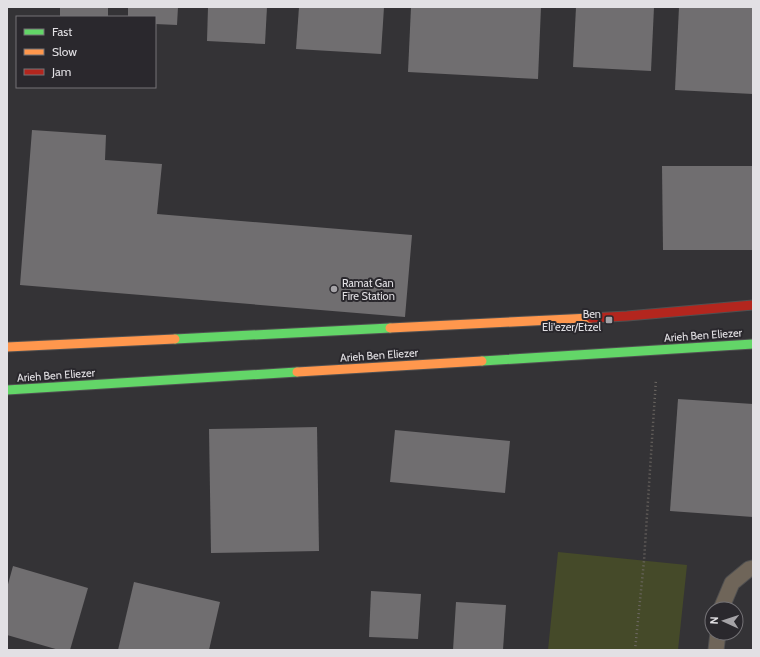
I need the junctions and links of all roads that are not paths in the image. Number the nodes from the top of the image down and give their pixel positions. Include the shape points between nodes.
1 (753, 305) edge
2 (753, 344) edge
3 (7, 347) edge
4 (7, 390) edge
5 (753, 568) edge
6 (724, 601) edge

1 - 3 street via 627,316
2 - 4 street, Arieh Ben Eliezer
5 - 6 lane via 732,583

